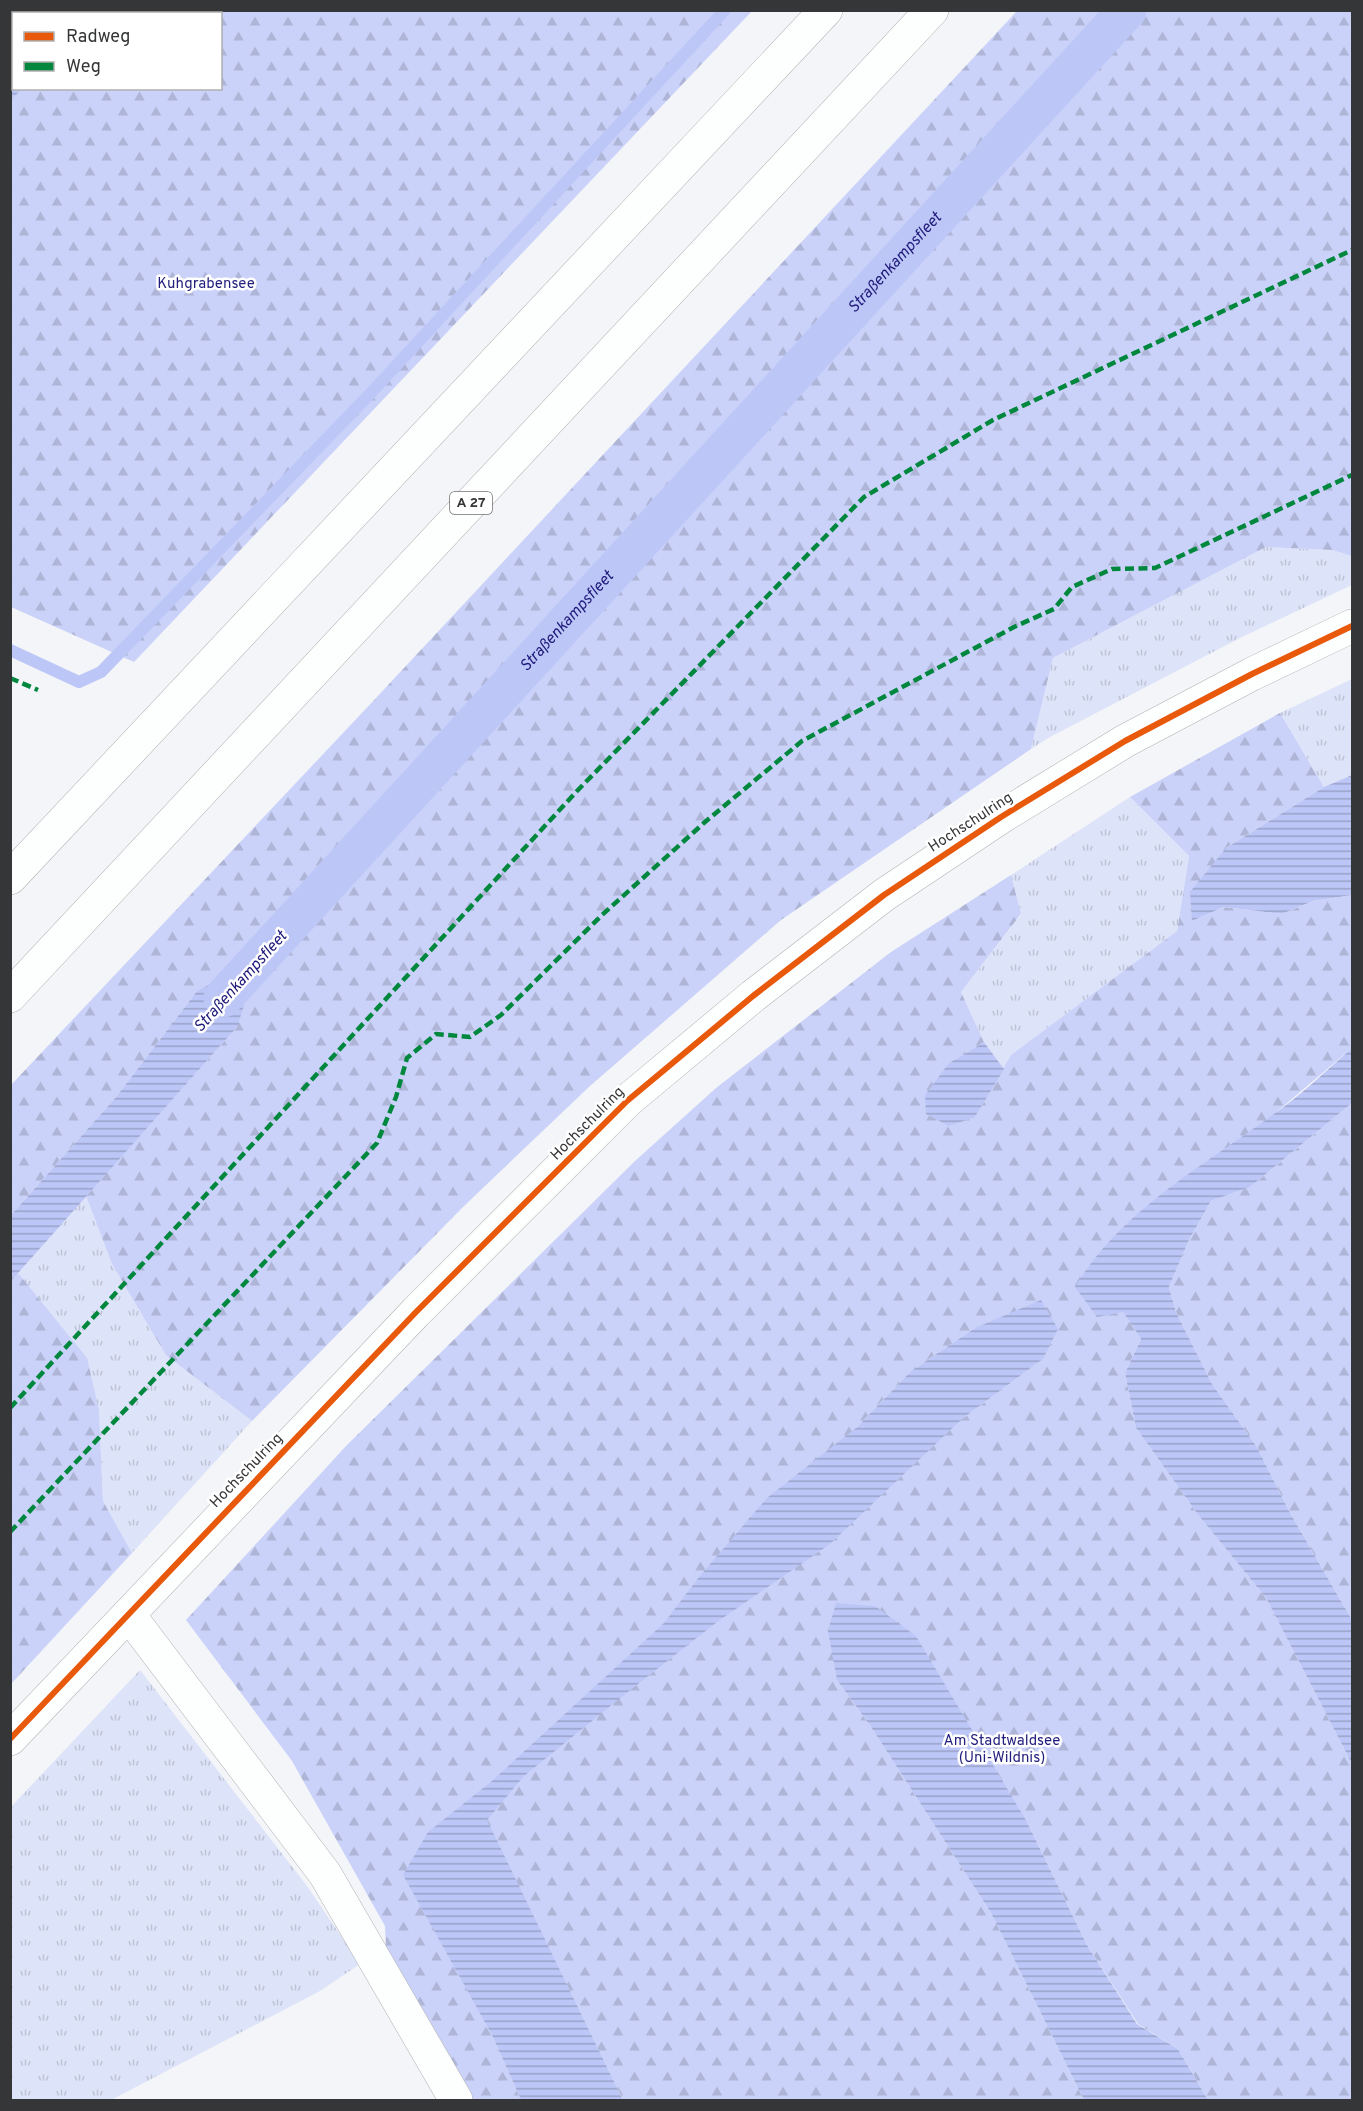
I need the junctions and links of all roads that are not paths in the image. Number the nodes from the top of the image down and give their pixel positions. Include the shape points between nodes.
1 (826, 10) edge
2 (932, 10) edge
3 (1353, 626) edge
4 (10, 878) edge
5 (10, 996) edge
6 (129, 1615) junction
7 (10, 1739) edge
8 (456, 2100) edge

1 - 4 main road
2 - 5 main road, A 27
3 - 6 main road, Hochschulring via 1125,741 1001,817 884,895 753,996 610,1118 416,1312
6 - 7 main road, Hochschulring
6 - 8 main road via 325,1874

